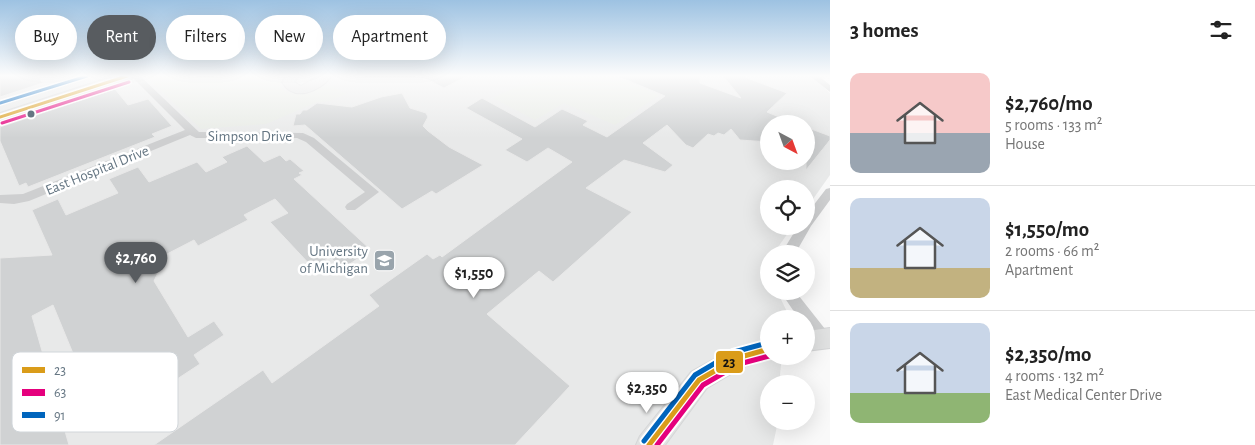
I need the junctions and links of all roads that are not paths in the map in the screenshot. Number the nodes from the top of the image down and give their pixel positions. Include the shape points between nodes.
1 (42, 97) edge
2 (63, 97) edge
3 (157, 97) edge
4 (0, 110) edge
5 (0, 117) edge
6 (192, 131) junction
7 (830, 192) edge
8 (0, 199) edge
9 (351, 207) dead end
10 (815, 213) edge
11 (793, 300) edge
12 (820, 339) edge
13 (760, 351) edge
14 (649, 445) edge

1 - 4 street
2 - 5 street
3 - 6 street, Simpson Drive
6 - 8 street, East Hospital Drive via 25,198
6 - 9 street, Simpson Drive via 202,136 299,135 310,140 374,192
7 - 10 street
11 - 12 street
13 - 14 street via 737,358 699,380

